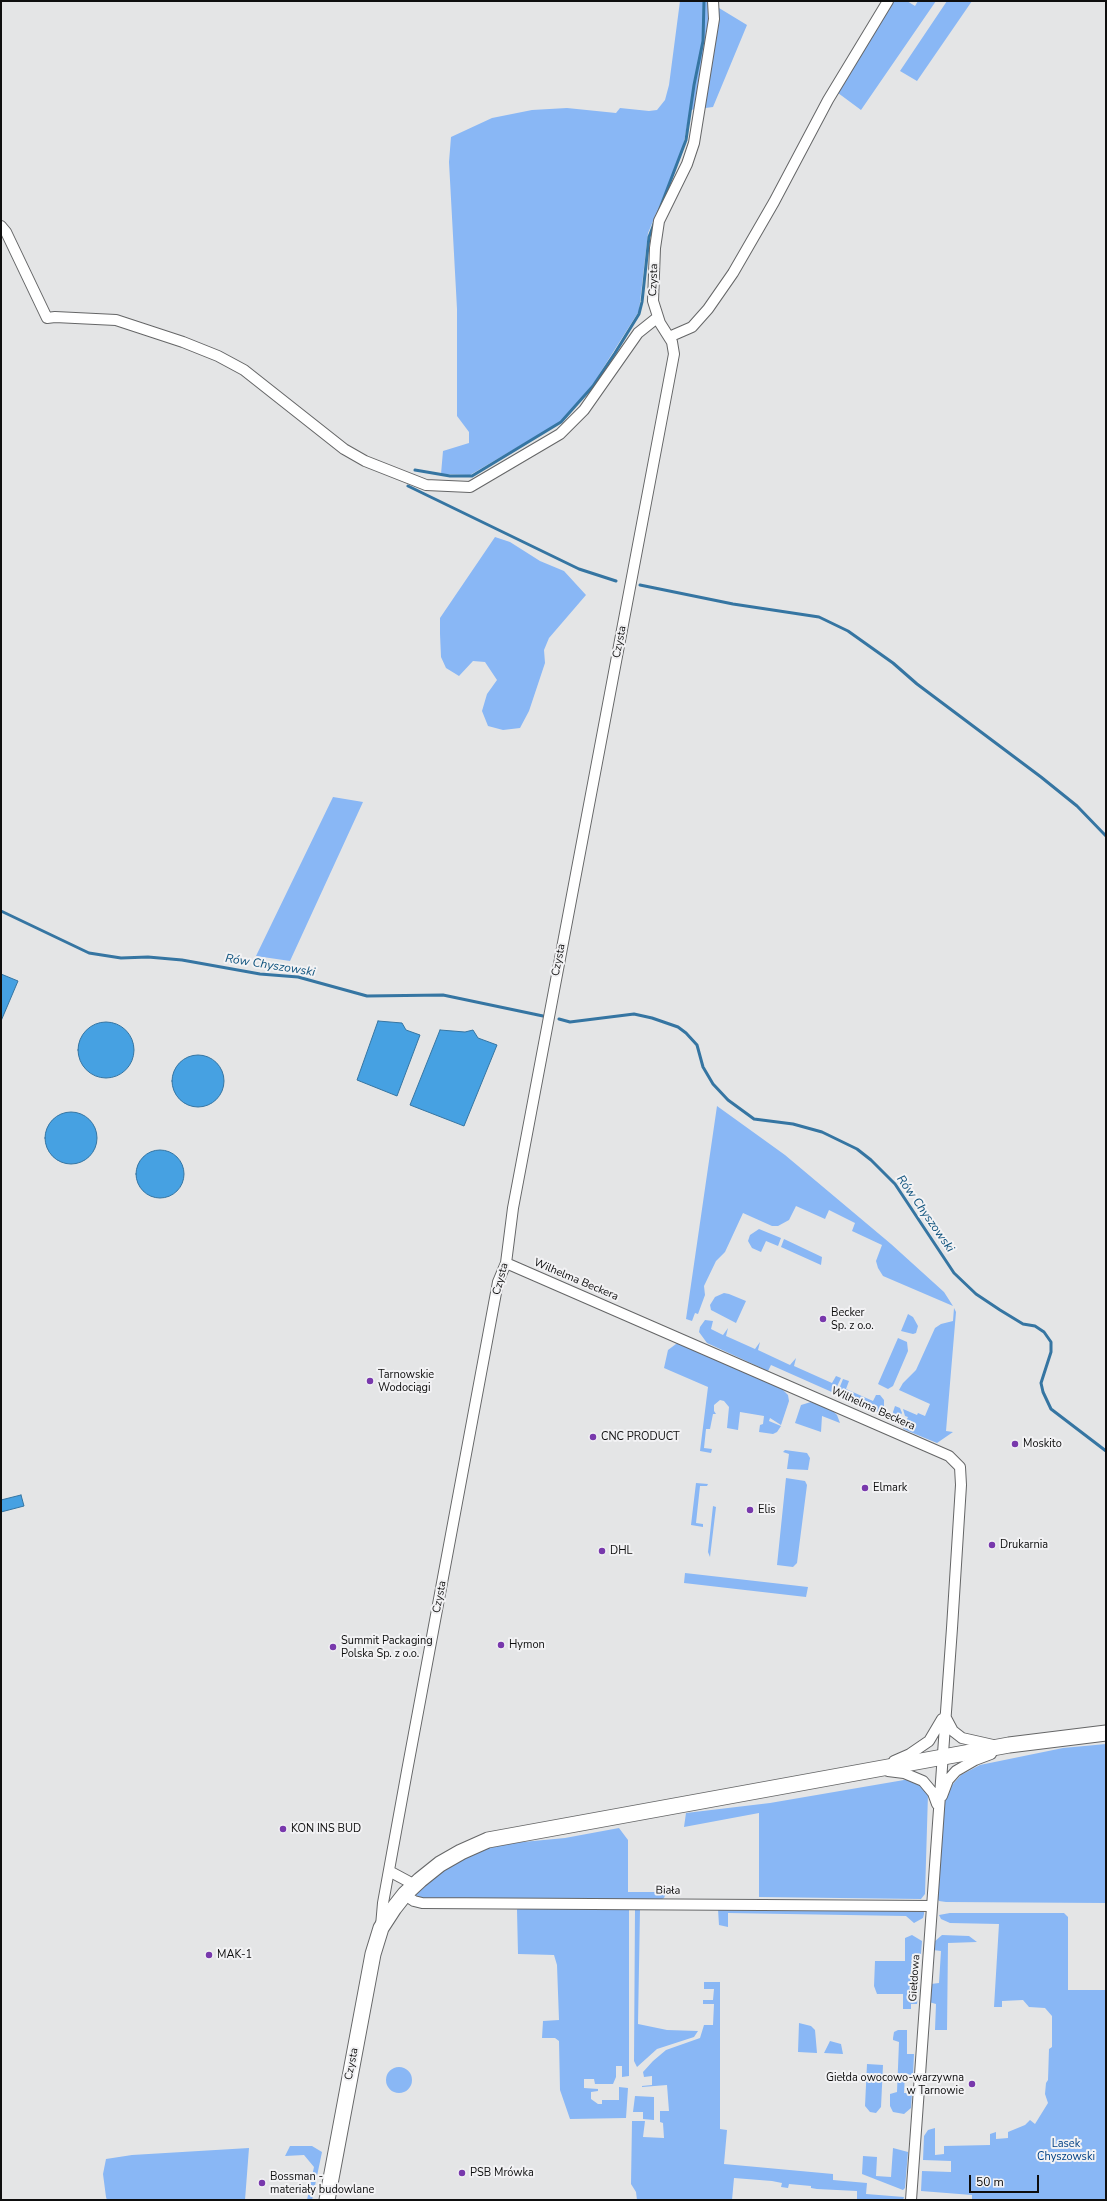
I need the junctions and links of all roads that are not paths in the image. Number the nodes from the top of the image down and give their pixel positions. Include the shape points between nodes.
1 (714, 1) edge
2 (888, 1) edge
3 (1, 226) edge
4 (658, 317) junction
5 (669, 337) junction
6 (506, 1263) junction
7 (945, 1714) junction
8 (1106, 1733) edge
9 (1009, 1745) junction
10 (942, 1757) junction
11 (874, 1769) junction
12 (938, 1807) junction
13 (389, 1872) junction
14 (410, 1890) junction
15 (932, 1906) junction
16 (380, 1928) junction
17 (327, 2200) edge
18 (911, 2200) edge

1 - 4 street, Czysta via 714,19 694,143 687,164 659,221 653,301
2 - 5 street via 828,100 733,273 692,327
3 - 4 street via 47,318 116,320 218,356 244,370 344,449 365,461 426,485 470,488 560,434 584,410 638,333
4 - 5 street, Czysta
5 - 6 street, Czysta via 674,354 514,1200
6 - 7 street, Wilhelma Beckera via 881,1425 953,1459 960,1467 961,1485
6 - 13 street, Czysta via 498,1282
7 - 9 street via 953,1731 962,1738 989,1745
7 - 10 street, Wilhelma Beckera
7 - 11 street via 929,1741 921,1748
8 - 9 main road, Czysta
9 - 10 main road, Czysta
9 - 12 street via 956,1771 946,1786
10 - 11 main road, Czysta
10 - 12 street, Giełdowa
11 - 12 street via 916,1777 929,1786
11 - 14 main road, Czysta via 488,1840 440,1864
12 - 15 street, Giełdowa
13 - 14 street, Biała
13 - 16 street, Czysta
14 - 15 street, Biała via 414,1901 422,1903
14 - 16 main road, Czysta
15 - 18 street, Giełdowa
16 - 17 main road, Czysta

